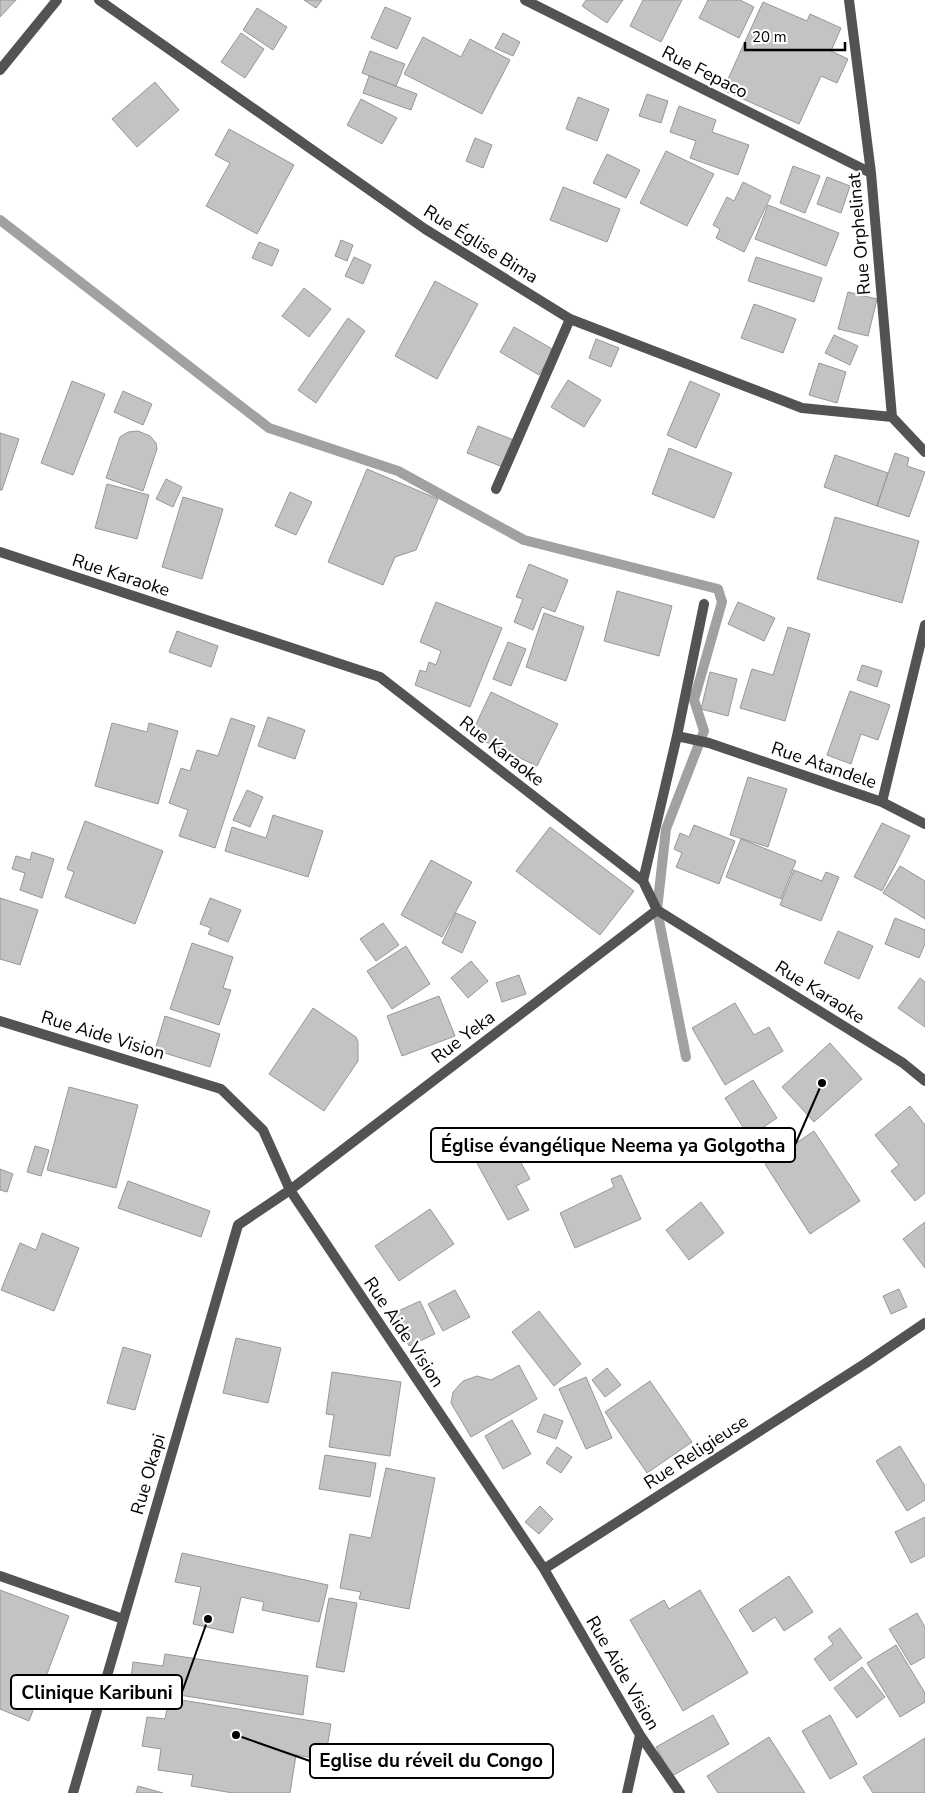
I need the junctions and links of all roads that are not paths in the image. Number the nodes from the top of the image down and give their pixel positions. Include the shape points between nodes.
1 (57, 0) edge
2 (99, 0) edge
3 (525, 0) edge
4 (849, 0) edge
5 (0, 70) edge
6 (871, 173) junction
7 (570, 319) junction
8 (892, 417) junction
9 (925, 452) edge
10 (496, 489) dead end
11 (0, 552) edge
12 (704, 604) dead end
13 (925, 625) edge
14 (677, 736) junction
15 (882, 802) junction
16 (925, 824) edge
17 (643, 881) junction
18 (657, 910) junction
19 (0, 1021) edge
20 (925, 1081) edge
21 (290, 1190) junction
22 (925, 1323) edge
23 (544, 1569) junction
24 (0, 1576) edge
25 (123, 1619) junction
26 (640, 1735) junction
27 (73, 1793) edge
28 (627, 1793) edge
29 (680, 1793) edge

1 - 5 street
2 - 7 street, Rue Église Bima via 425,229
3 - 6 street, Rue Fepaco
4 - 6 street, Rue Orphelinat
6 - 8 street, Rue Orphelinat
7 - 8 street, Rue Église Bima via 802,408
7 - 10 street
8 - 9 street
11 - 17 street, Rue Karaoke via 380,677
12 - 14 street
13 - 15 street
14 - 15 street, Rue Atandele via 709,743
14 - 17 street
15 - 16 street, Rue Atandele
17 - 18 street, Rue Karaoke
18 - 20 street, Rue Karaoke via 903,1063
18 - 21 street, Rue Yeka
19 - 21 street, Rue Aide Vision via 221,1089 263,1130
21 - 23 street, Rue Aide Vision
21 - 25 street, Rue Okapi via 238,1225
22 - 23 street, Rue Religieuse
23 - 26 street, Rue Aide Vision
24 - 25 street
25 - 27 street, Rue Okapi
26 - 28 street
26 - 29 street, Rue Aide Vision

